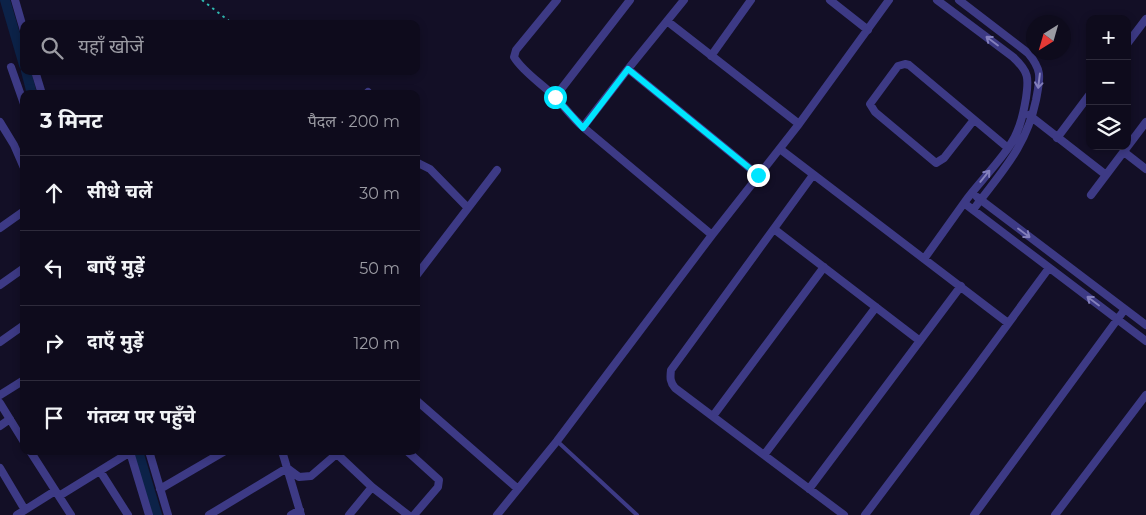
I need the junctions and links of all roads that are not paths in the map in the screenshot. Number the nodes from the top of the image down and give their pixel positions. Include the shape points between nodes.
1 (15, 0) edge
2 (557, 0) edge
3 (630, 0) edge
4 (684, 0) edge
5 (751, 0) edge
6 (830, 0) edge
7 (889, 0) edge
8 (937, 0) edge
9 (959, 0) edge
10 (21, 20) edge
11 (668, 21) junction
12 (1144, 25) edge
13 (868, 30) junction
14 (1131, 40) edge
15 (711, 56) junction
16 (11, 67) dead end
17 (628, 69) junction
18 (36, 75) edge
19 (41, 90) edge
20 (20, 93) edge
21 (555, 97) junction
22 (1086, 99) edge
23 (1024, 112) junction
24 (1032, 117) junction
25 (973, 120) junction
26 (0, 122) edge
27 (1146, 122) edge
28 (799, 124) junction
29 (583, 128) junction
30 (1057, 138) junction
31 (1008, 148) junction
32 (780, 149) junction
33 (1124, 152) junction
34 (20, 159) edge
35 (420, 164) edge
36 (1146, 169) edge
37 (497, 170) dead end
38 (758, 175) junction
39 (814, 175) junction
40 (1106, 175) junction
41 (971, 193) junction
42 (1091, 195) dead end
43 (980, 200) junction
44 (964, 203) junction
45 (468, 208) junction
46 (973, 210) junction
47 (20, 214) edge
48 (0, 228) edge
49 (774, 229) junction
50 (712, 234) junction
51 (924, 259) junction
52 (824, 267) junction
53 (1049, 268) junction
54 (20, 271) edge
55 (420, 271) edge
56 (0, 285) edge
57 (961, 286) junction
58 (876, 307) junction
59 (1125, 309) junction
60 (1117, 319) junction
61 (1008, 323) junction
62 (1146, 325) edge
63 (20, 329) edge
64 (920, 341) junction
65 (1146, 341) edge
66 (0, 342) edge
67 (20, 382) edge
68 (0, 395) edge
69 (1146, 395) edge
70 (0, 403) edge
71 (420, 403) edge
72 (713, 416) junction
73 (10, 420) junction
74 (0, 426) edge
75 (20, 436) edge
76 (557, 441) junction
77 (33, 455) edge
78 (126, 455) edge
79 (132, 455) edge
80 (150, 455) edge
81 (218, 455) edge
82 (283, 455) edge
83 (336, 455) edge
84 (340, 455) edge
85 (411, 455) edge
86 (764, 455) junction
87 (0, 468) edge
88 (287, 468) junction
89 (100, 471) junction
90 (8, 482) junction
91 (0, 487) edge
92 (372, 487) junction
93 (160, 489) junction
94 (518, 489) junction
95 (809, 489) junction
96 (58, 494) junction
97 (25, 510) junction
98 (301, 512) edge
99 (17, 515) edge
100 (71, 515) edge
101 (128, 515) edge
102 (149, 515) edge
103 (168, 515) edge
104 (209, 515) edge
105 (291, 515) edge
106 (349, 515) edge
107 (408, 515) edge
108 (414, 515) edge
109 (498, 515) edge
110 (637, 515) edge
111 (844, 515) edge
112 (865, 515) edge
113 (974, 515) edge
114 (1055, 515) edge

1 - 10 street
2 - 21 street via 516,50 514,57
3 - 21 street
4 - 11 street
5 - 15 street
6 - 13 street
7 - 13 street
23 -> 8 street via 1028,74 1021,65
9 -> 24 street via 1037,63 1040,80
11 - 15 street
11 - 17 street
12 - 14 street
13 - 28 street
15 - 28 street
16 - 20 street
17 - 29 street
17 - 38 street
18 - 19 street
21 - 29 street
22 - 30 street
23 - 24 street
23 - 31 street via 1017,134
24 - 30 street
24 - 43 street via 1014,155
25 - 25 street via 905,64 898,66 870,104 875,112 936,163 944,158
25 - 31 street
26 - 34 street
27 - 33 street
28 - 32 street
29 - 50 street
30 - 40 street
41 -> 31 street
32 - 38 street
32 - 39 street
33 - 36 street
33 - 40 street
35 - 45 street via 430,169
37 - 45 street
38 - 50 street
39 - 49 street
39 - 51 street
40 - 42 street
41 - 43 street
41 - 44 street
43 - 46 street
43 -> 59 street
44 - 46 street
44 - 51 street
45 - 55 street
46 - 53 street
47 - 48 street
49 - 52 street
49 - 72 street via 671,370 670,382 675,388
50 - 76 street
51 - 57 street
52 - 58 street
52 - 72 street
60 -> 53 street
53 - 61 street
54 - 56 street
57 - 61 street
57 - 64 street
58 - 64 street
58 - 86 street
59 - 60 street
59 - 62 street
60 - 65 street
60 - 113 street
61 - 112 street
63 - 66 street
64 - 95 street
67 - 68 street
69 - 114 street
70 - 73 street
71 - 94 street
72 - 86 street
73 - 74 street
73 - 75 street
76 - 94 street
76 - 110 lane
77 - 96 street
78 - 89 street
79 - 102 street
80 - 93 street
81 - 93 street
82 - 88 street
83 - 88 street via 311,476 299,477
84 - 92 street
85 - 108 street via 439,480 438,487
86 - 95 street
87 - 90 street
88 - 98 street
88 - 104 street
89 - 96 street
89 - 101 street
90 - 91 street
90 - 97 street
92 - 106 street
92 - 107 street
93 - 103 street
94 - 109 street
95 - 111 street
96 - 97 street
96 - 100 street
97 - 99 street
98 - 105 street

